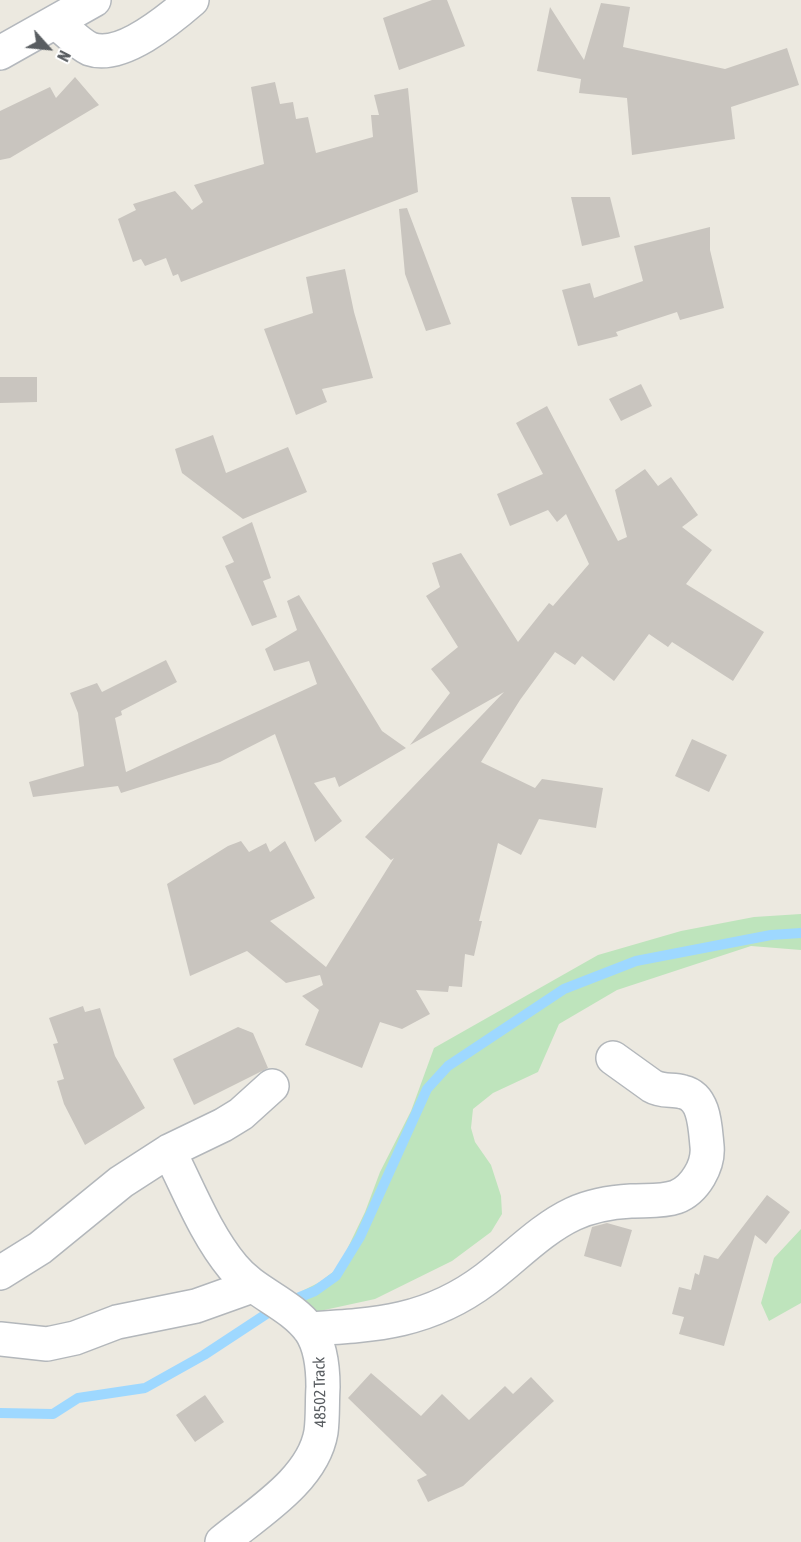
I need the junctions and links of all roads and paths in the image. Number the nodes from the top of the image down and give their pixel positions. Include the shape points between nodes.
1 (94, 0) edge
2 (192, 0) edge
3 (57, 23) junction
4 (0, 53) edge
5 (613, 1058) dead end
6 (272, 1086) dead end
7 (169, 1151) junction
8 (0, 1273) edge
9 (252, 1286) junction
10 (303, 1323) junction
11 (0, 1339) edge
12 (222, 1542) edge

1 - 3 street
2 - 3 street via 141,38 115,49 98,51 87,47
3 - 4 street
5 - 10 street via 658,1090 683,1092 700,1105 708,1156 700,1174 683,1194 576,1213 558,1222 483,1281 411,1318 379,1325
6 - 7 street via 232,1119
7 - 8 street via 121,1182 40,1248
7 - 9 street via 216,1244
9 - 10 street
9 - 11 street via 196,1306 117,1322 47,1344
10 - 12 street, 48502 Track via 319,1348 323,1373 321,1434 312,1457 293,1482

